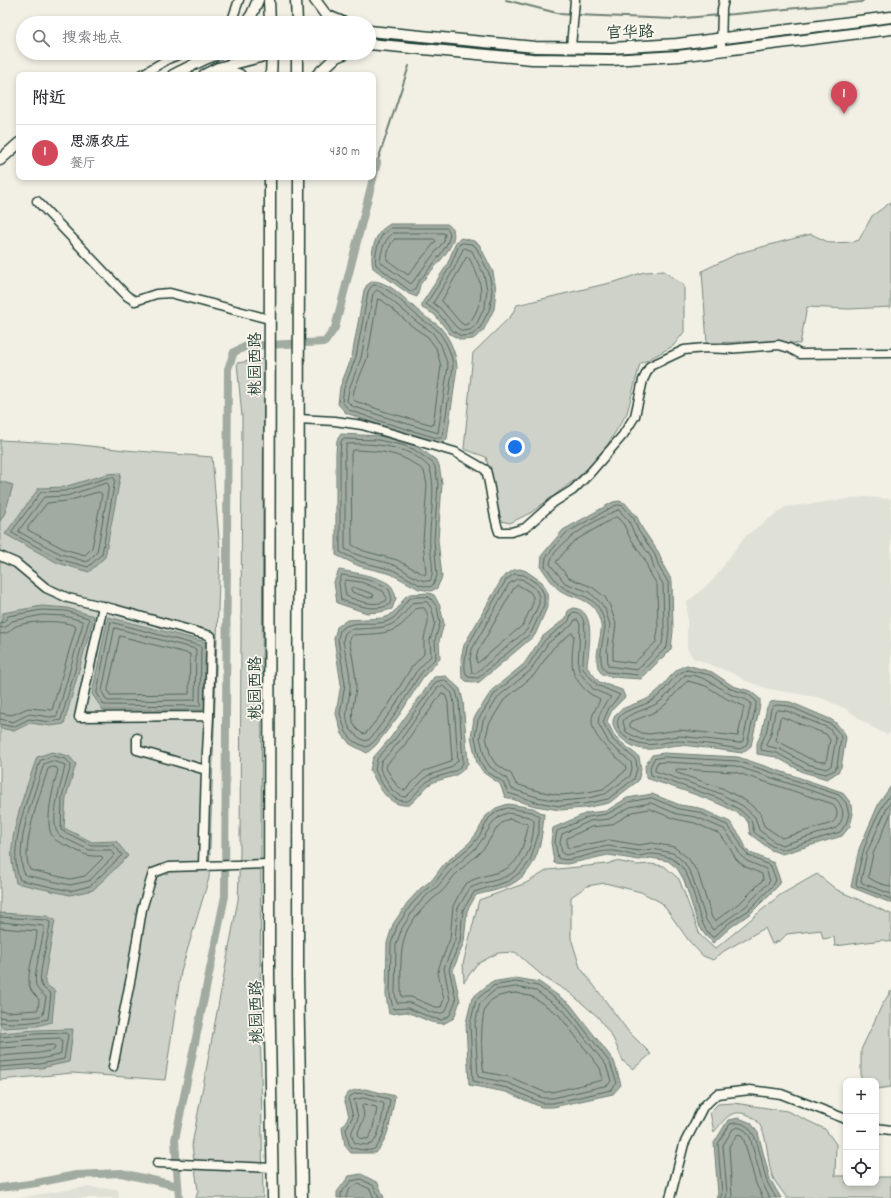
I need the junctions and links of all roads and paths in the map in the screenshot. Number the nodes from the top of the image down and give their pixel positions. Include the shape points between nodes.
1 (239, 0) edge
2 (258, 0) edge
3 (269, 0) edge
4 (296, 0) edge
5 (315, 0) edge
6 (575, 0) edge
7 (724, 0) edge
8 (233, 16) edge
9 (251, 16) edge
10 (270, 16) edge
11 (297, 16) edge
12 (328, 16) edge
13 (891, 17) edge
14 (891, 29) edge
15 (376, 32) edge
16 (721, 38) junction
17 (376, 45) edge
18 (571, 47) junction
19 (721, 51) junction
20 (167, 60) edge
21 (201, 60) edge
22 (247, 60) edge
23 (272, 60) edge
24 (297, 60) edge
25 (333, 60) edge
26 (146, 72) edge
27 (179, 72) edge
28 (210, 72) edge
29 (271, 72) edge
30 (297, 72) edge
31 (320, 72) edge
32 (16, 146) edge
33 (0, 160) edge
34 (270, 180) edge
35 (298, 180) edge
36 (37, 201) dead end
37 (269, 324) junction
38 (891, 353) edge
39 (298, 419) junction
40 (0, 556) edge
41 (103, 606) junction
42 (209, 716) junction
43 (138, 738) dead end
44 (206, 770) junction
45 (269, 864) junction
46 (202, 865) junction
47 (113, 1067) dead end
48 (843, 1118) edge
49 (879, 1128) edge
50 (891, 1130) edge
51 (156, 1163) dead end
52 (273, 1168) junction
53 (273, 1198) edge
54 (302, 1198) edge
55 (670, 1198) edge

1 - 8 street
2 - 9 main road
3 - 10 main road
4 - 11 main road
5 - 12 main road
6 - 18 street
7 - 16 street
13 - 16 main road, 官华路
14 - 19 main road, 官华路
15 - 18 main road, 官华路 via 519,46
16 - 18 main road, 官华路 via 663,45
16 - 19 street
17 - 19 main road, 官华路 via 532,59 611,60
20 - 26 street
21 - 27 main road
22 - 28 main road
23 - 29 main road
24 - 30 main road
25 - 31 main road
32 - 33 main road
34 - 37 main road, 桃园西路
35 - 39 main road
36 - 37 street via 127,296 135,301 156,294 170,293
37 - 45 main road, 桃园西路
38 - 39 street via 800,354 779,345 684,350 669,356 650,366 643,380 635,416 623,435 602,459 573,490 554,502 525,528 512,532 499,532 486,470 455,452 362,424
39 - 54 main road via 298,976
40 - 41 street via 16,563 46,588 68,598
41 - 42 street via 211,636
41 - 42 street via 79,717
42 - 44 street
43 - 44 street via 137,750
44 - 46 street
45 - 46 street
45 - 52 main road, 桃园西路
46 - 47 street via 169,867 153,873 142,909 132,977
48 - 55 street via 781,1094 750,1090 717,1094 703,1107 684,1144
49 - 50 street
51 - 52 street
52 - 53 main road, 桃园西路

